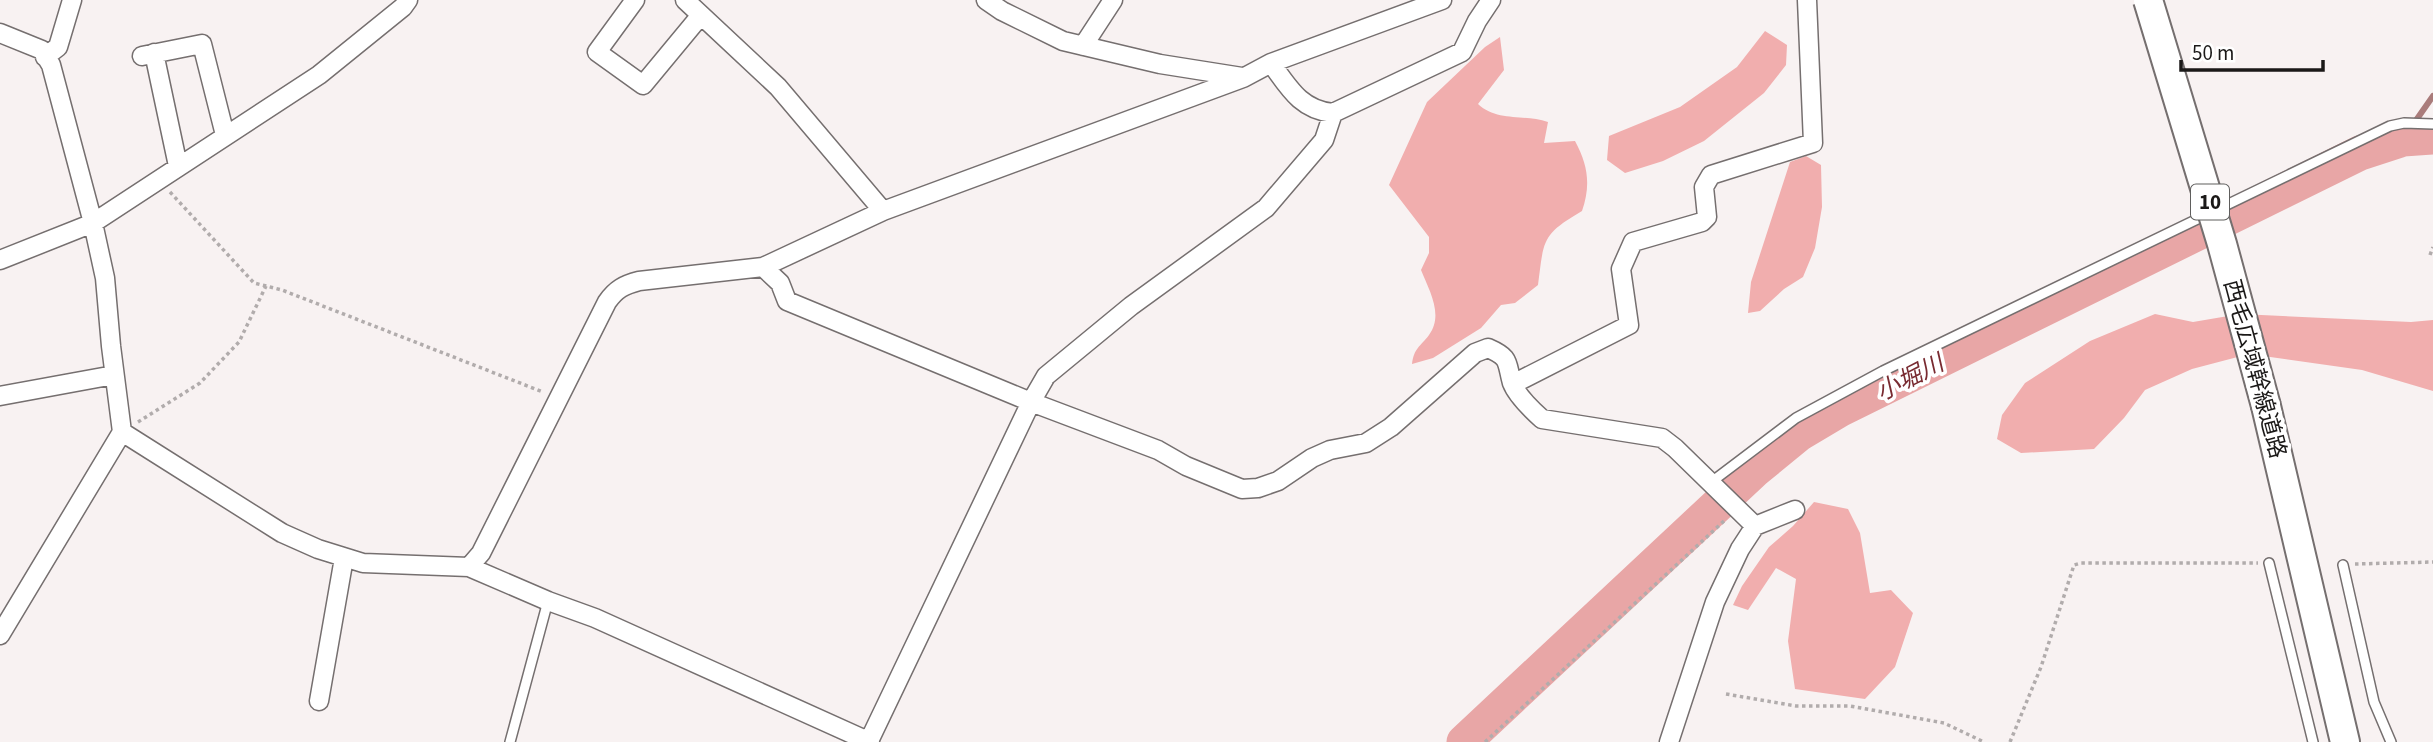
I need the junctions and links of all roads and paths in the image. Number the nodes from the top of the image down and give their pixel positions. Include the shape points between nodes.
1 (72, 0) edge
2 (408, 0) edge
3 (635, 0) edge
4 (685, 0) edge
5 (986, 0) edge
6 (1113, 0) edge
7 (1442, 0) edge
8 (1491, 0) edge
9 (1807, 0) edge
10 (2148, 0) edge
11 (701, 15) junction
12 (0, 33) edge
13 (1083, 46) junction
14 (45, 57) junction
15 (1271, 63) junction
16 (1243, 78) junction
17 (1334, 113) junction
18 (2429, 124) edge
19 (225, 135) junction
20 (178, 166) junction
21 (158, 178) junction
22 (883, 211) junction
23 (93, 223) junction
24 (2433, 247) edge
25 (2431, 256) dead end
26 (0, 260) edge
27 (763, 267) junction
28 (266, 286) junction
29 (114, 375) junction
30 (1513, 384) junction
31 (0, 396) edge
32 (558, 398) junction
33 (1031, 402) junction
34 (122, 432) junction
35 (1714, 486) junction
36 (1735, 508) junction
37 (1795, 510) dead end
38 (1755, 526) junction
39 (344, 558) junction
40 (2433, 562) edge
41 (2269, 563) joint
42 (2343, 565) joint
43 (468, 567) junction
44 (548, 601) junction
45 (0, 635) edge
46 (1726, 694) dead end
47 (319, 701) dead end
48 (510, 742) edge
49 (870, 742) edge
50 (1485, 742) edge
51 (1669, 742) edge
52 (1984, 742) edge
53 (2010, 742) edge
54 (2313, 742) edge
55 (2345, 742) edge
56 (2391, 742) edge

1 - 14 street via 58,47
2 - 19 street via 319,75
3 - 11 street via 597,52 643,85
4 - 11 street
5 - 13 street via 1063,41
6 - 13 street
7 - 15 street
8 - 17 street via 1462,52
9 - 30 street via 1813,143 1711,175 1704,187 1707,217 1702,222 1633,242 1621,270 1629,325
10 - 55 main road, 西毛広域幹線道路 / 10, bridge via 2266,406
11 - 22 street via 778,87
12 - 14 street via 36,47
13 - 16 street
14 - 23 street via 51,65
15 - 16 street
15 - 17 street via 1296,98 1321,112
16 - 22 street
17 - 33 street via 1324,140 1266,208 1131,306 1046,376
18 - 35 lane via 2390,126 1883,371 1796,418
19 - 20 street
19 - 20 street via 202,44 148,55
20 - 21 street
21 - 23 street
21 - 28 path via 254,284
22 - 27 street
23 - 26 street
23 - 29 street via 108,299
24 - 25 path
27 - 32 street via 639,281 614,291
27 - 33 street via 780,283 787,302
28 - 32 path
28 - 34 path via 239,342 200,383
29 - 31 street
29 - 34 street
30 - 33 street via 1502,354 1488,348 1475,353 1391,427 1366,443 1330,450 1279,481 1242,489 1158,450
30 - 35 street via 1542,419 1662,438
32 - 43 street via 481,553
33 - 49 street
34 - 39 street via 282,533
34 - 45 street
35 - 36 street
36 - 38 street
36 - 50 path
37 - 38 street
38 - 51 street via 1715,603
39 - 43 street via 363,563
39 - 47 street
40 - 42 path
41 - 53 path via 2074,565 2041,667
41 - 54 lane
42 - 56 lane via 2374,702
43 - 44 street
44 - 48 lane
44 - 49 street
46 - 52 path via 1796,706 1850,706 1944,723

